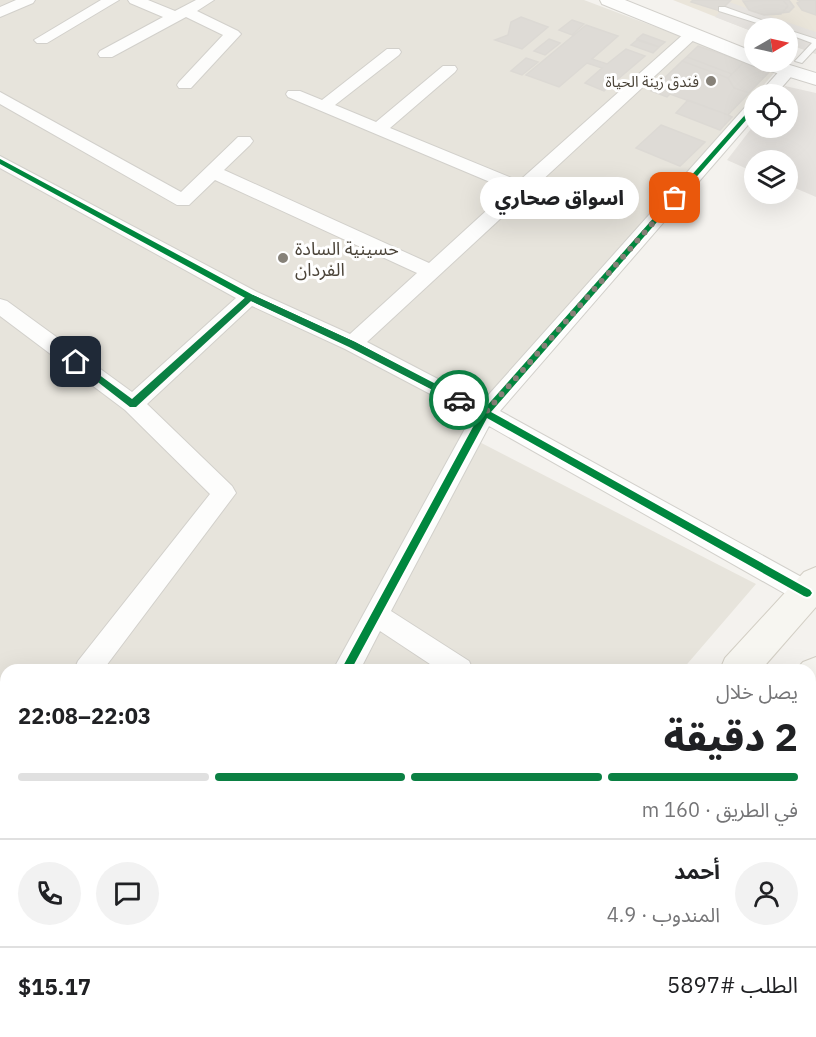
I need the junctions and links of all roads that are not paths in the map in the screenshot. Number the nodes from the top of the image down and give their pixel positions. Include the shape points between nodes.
1 (28, 0) edge
2 (112, 0) edge
3 (135, 0) edge
4 (207, 0) edge
5 (609, 0) edge
6 (639, 0) edge
7 (722, 9) dead end
8 (0, 13) edge
9 (180, 14) junction
10 (749, 18) edge
11 (692, 34) junction
12 (798, 36) edge
13 (42, 40) dead end
14 (744, 42) edge
15 (816, 43) edge
16 (393, 52) dead end
17 (106, 54) dead end
18 (744, 55) edge
19 (798, 63) edge
20 (449, 69) dead end
21 (789, 72) edge
22 (816, 79) edge
23 (777, 84) edge
24 (185, 85) dead end
25 (294, 94) dead end
26 (0, 97) edge
27 (324, 106) junction
28 (744, 119) edge
29 (378, 129) junction
30 (244, 141) dead end
31 (0, 161) edge
32 (213, 172) junction
33 (522, 189) junction
34 (432, 272) junction
35 (250, 297) junction
36 (0, 306) edge
37 (352, 344) junction
38 (133, 404) junction
39 (485, 413) junction
40 (812, 588) edge
41 (377, 615) junction
42 (92, 664) edge
43 (349, 664) edge
44 (451, 664) edge
45 (743, 664) edge

1 - 8 street
2 - 13 street
3 - 9 street
4 - 9 street
5 - 11 street
6 - 14 street
7 - 10 lane
9 - 17 street
9 - 24 street via 233,34
11 - 18 street
11 - 33 street
12 - 15 lane
15 - 19 lane
16 - 27 street
19 - 22 street
20 - 29 street
21 - 23 street
25 - 27 street
26 - 32 street via 183,201
27 - 29 street
28 - 39 street
29 - 33 street
30 - 32 street
31 - 35 street
32 - 34 street
33 - 34 street
34 - 37 street
35 - 37 street
35 - 38 street
36 - 38 street
37 - 39 street
38 - 42 street via 224,493
39 - 40 street
39 - 41 street
40 - 45 main road
41 - 43 street
41 - 44 street

